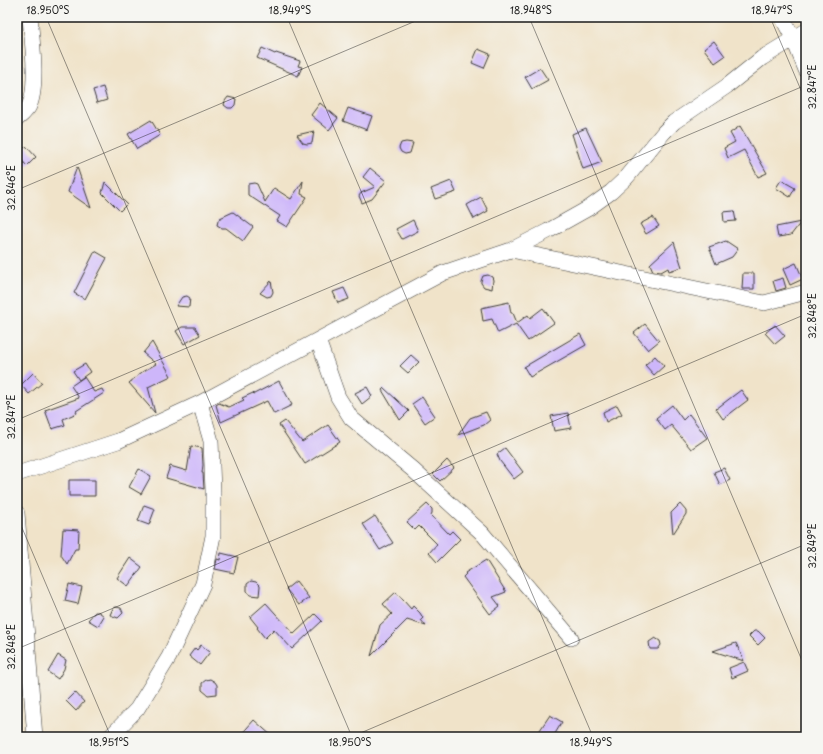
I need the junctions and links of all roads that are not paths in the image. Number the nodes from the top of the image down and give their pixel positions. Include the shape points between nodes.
1 (30, 17) edge
2 (782, 17) edge
3 (799, 35) edge
4 (806, 70) edge
5 (17, 119) edge
6 (511, 250) junction
7 (806, 292) edge
8 (318, 340) junction
9 (200, 403) junction
10 (17, 474) edge
11 (17, 513) edge
12 (571, 638) dead end
13 (35, 737) edge
14 (110, 737) edge

1 - 5 street via 33,88 28,107
2 - 3 street
3 - 4 street
3 - 6 street via 762,58 727,86 674,122 611,192 548,232
6 - 7 street via 764,303
6 - 8 street via 443,273
8 - 9 street
8 - 12 street via 338,397 351,418 482,533
9 - 10 street via 118,441
9 - 14 street via 211,441 213,514 213,536 202,584 170,657 137,709
11 - 13 street

